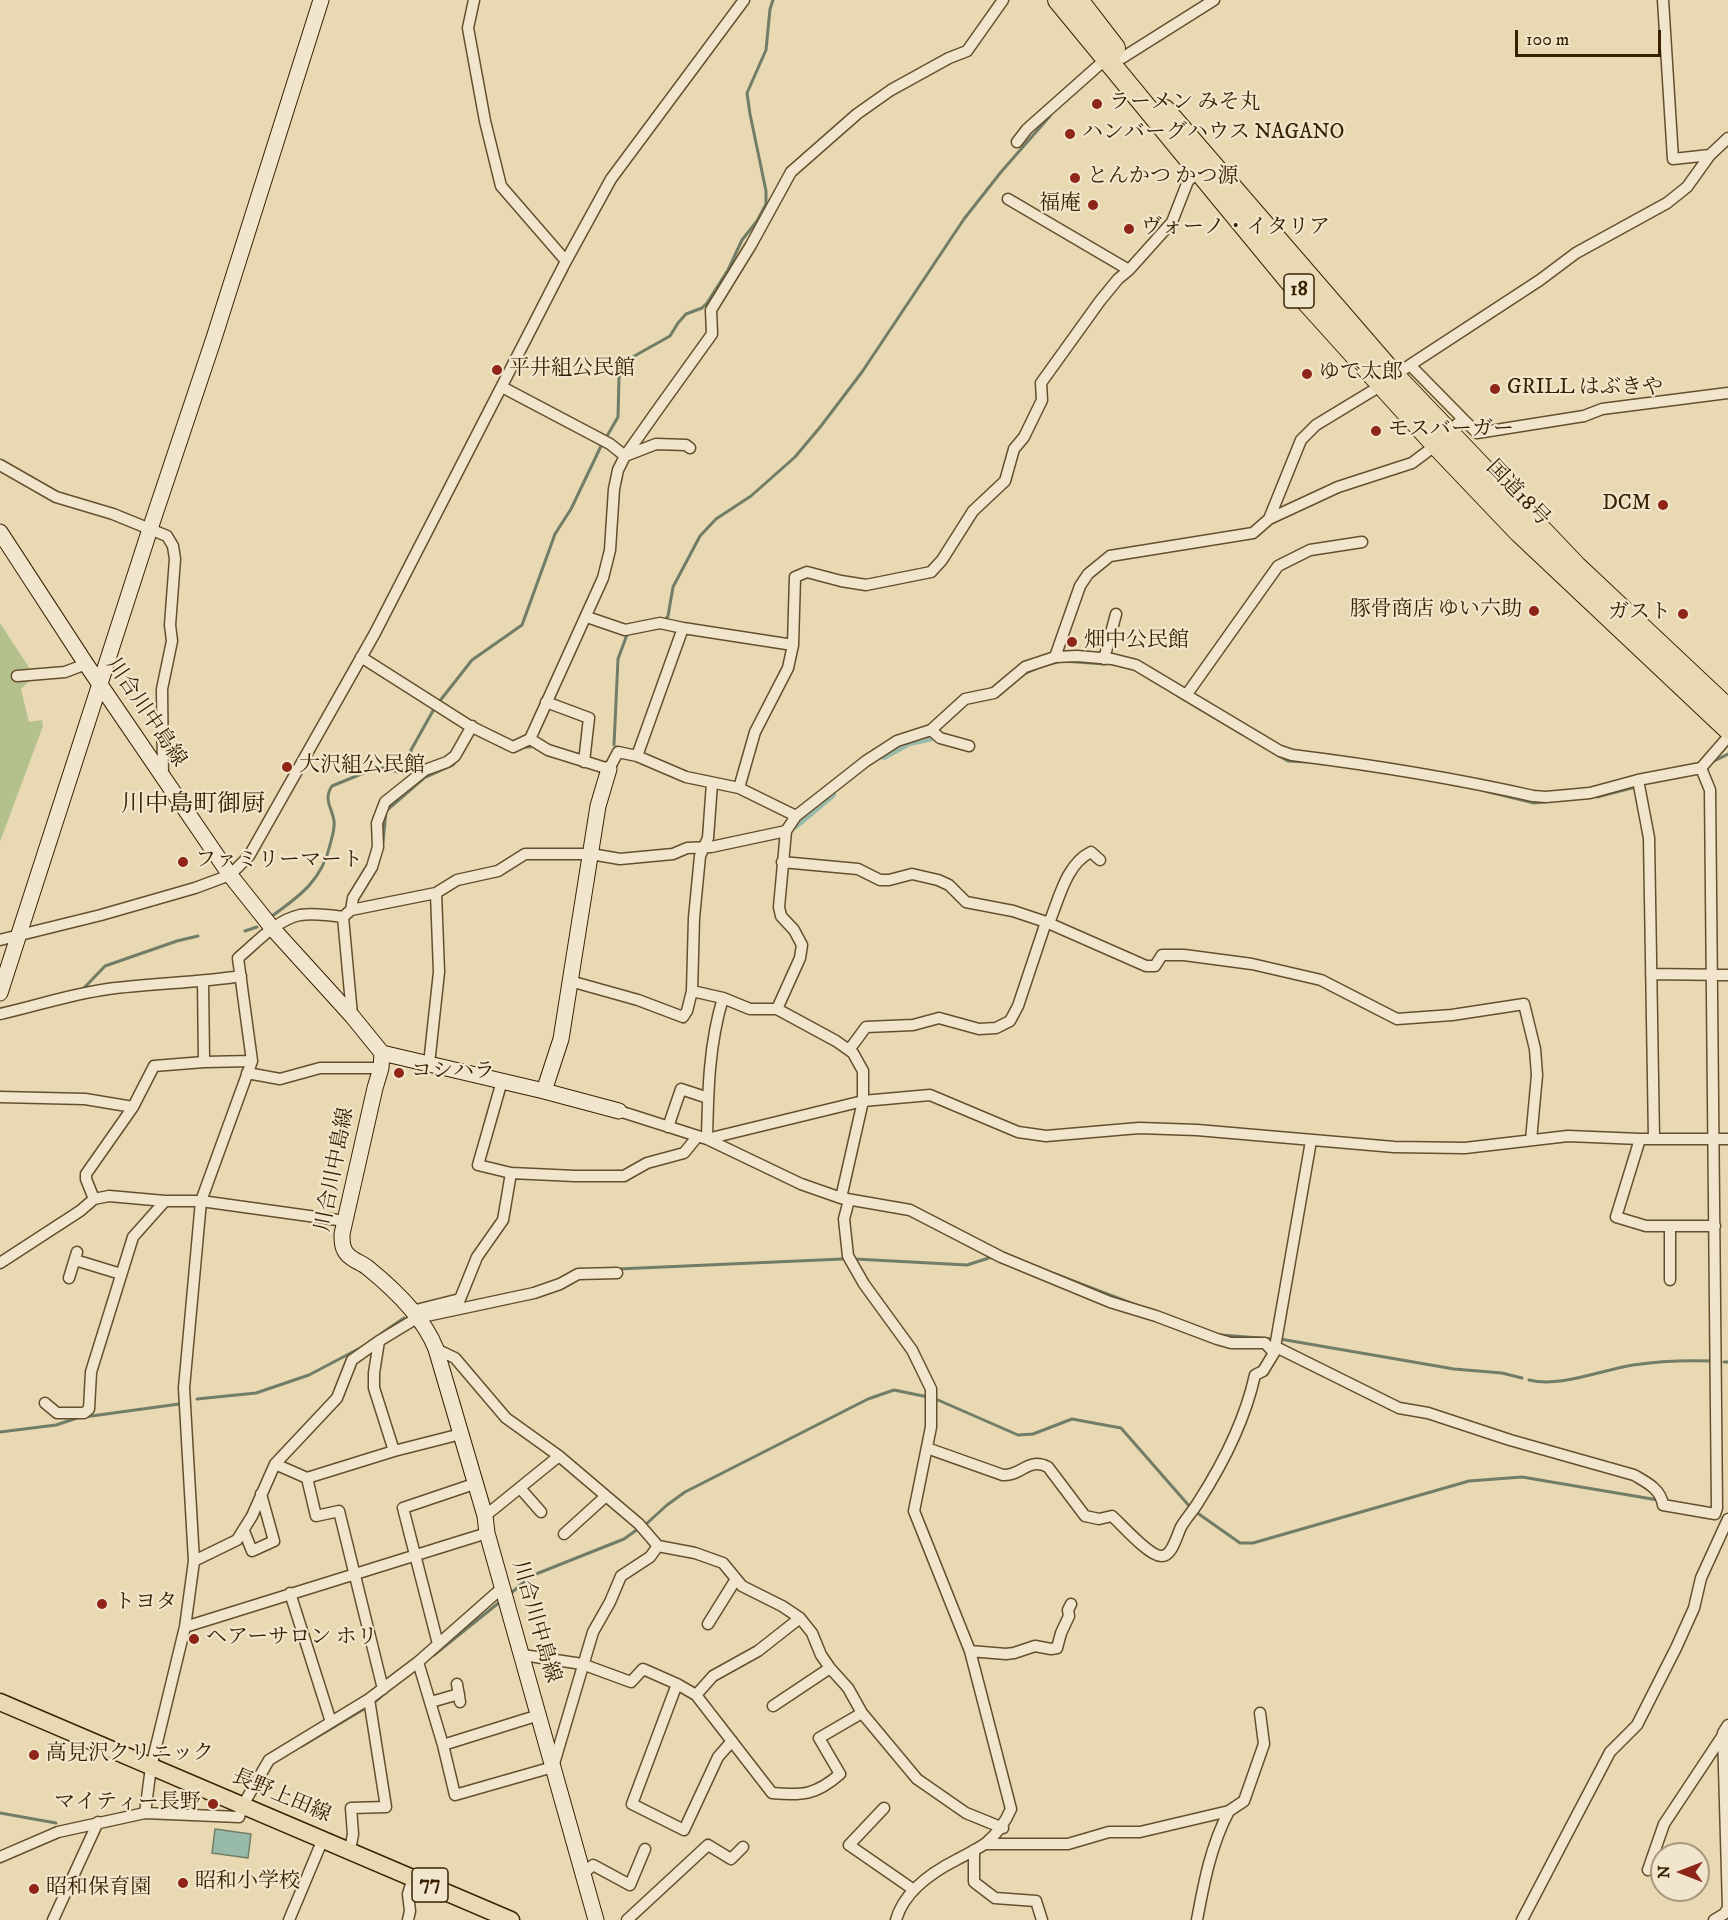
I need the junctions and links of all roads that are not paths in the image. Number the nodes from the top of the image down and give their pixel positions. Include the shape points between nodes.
1 (321, 0) edge
2 (474, 0) edge
3 (744, 0) edge
4 (1004, 0) edge
5 (1058, 0) edge
6 (1078, 0) edge
7 (1214, 0) edge
8 (1663, 0) edge
9 (1115, 58) junction
10 (1728, 138) edge
11 (1017, 142) dead end
12 (1710, 155) junction
13 (1199, 172) junction
14 (1008, 199) dead end
15 (566, 261) junction
16 (1129, 270) junction
17 (1395, 375) junction
18 (502, 387) junction
19 (1728, 393) edge
20 (1449, 432) junction
21 (690, 448) dead end
22 (625, 456) junction
23 (0, 465) edge
24 (1269, 519) junction
25 (150, 529) junction
26 (0, 532) edge
27 (1362, 542) dead end
28 (1116, 614) dead end
29 (587, 617) junction
30 (683, 628) junction
31 (793, 645) junction
32 (361, 657) junction
33 (1055, 657) junction
34 (1104, 659) junction
35 (86, 664) junction
36 (17, 676) dead end
37 (100, 684) junction
38 (1187, 694) junction
39 (546, 702) junction
40 (1728, 709) edge
41 (472, 726) junction
42 (1728, 729) edge
43 (931, 730) junction
44 (1728, 736) edge
45 (530, 739) junction
46 (969, 746) dead end
47 (637, 756) junction
48 (584, 762) junction
49 (1701, 768) junction
50 (609, 769) junction
51 (163, 776) junction
52 (1638, 780) junction
53 (712, 783) junction
54 (739, 788) junction
55 (796, 816) junction
56 (786, 831) junction
57 (702, 847) junction
58 (591, 854) junction
59 (1100, 860) dead end
60 (782, 862) junction
61 (230, 875) junction
62 (436, 892) junction
63 (347, 913) junction
64 (1047, 923) junction
65 (273, 929) junction
66 (19, 934) junction
67 (0, 940) edge
68 (1651, 974) junction
69 (1728, 975) edge
70 (241, 976) junction
71 (1712, 976) junction
72 (203, 981) junction
73 (570, 981) junction
74 (692, 991) junction
75 (0, 993) edge
76 (723, 998) junction
77 (777, 1009) junction
78 (0, 1014) edge
79 (352, 1016) junction
80 (849, 1050) junction
81 (252, 1061) junction
82 (382, 1061) junction
83 (204, 1062) junction
84 (429, 1064) junction
85 (247, 1073) junction
86 (502, 1081) junction
87 (544, 1091) junction
88 (0, 1097) edge
89 (708, 1098) junction
90 (863, 1101) junction
91 (133, 1107) junction
92 (619, 1111) joint
93 (668, 1127) junction
94 (702, 1138) junction
95 (1640, 1139) junction
96 (1654, 1139) junction
97 (1714, 1139) junction
98 (1728, 1139) edge
99 (1530, 1140) junction
100 (1311, 1141) junction
101 (512, 1173) junction
102 (94, 1199) junction
103 (845, 1199) junction
104 (165, 1201) junction
105 (201, 1201) junction
106 (345, 1221) junction
107 (1715, 1226) junction
108 (1670, 1227) junction
109 (0, 1263) edge
110 (617, 1273) dead end
111 (121, 1274) junction
112 (69, 1278) dead end
113 (1670, 1280) dead end
114 (415, 1314) junction
115 (379, 1341) junction
116 (436, 1349) junction
117 (1275, 1350) junction
118 (1723, 1357) edge
119 (45, 1403) dead end
120 (461, 1434) junction
121 (927, 1448) junction
122 (394, 1451) junction
123 (559, 1456) junction
124 (275, 1464) junction
125 (307, 1478) junction
126 (474, 1484) junction
127 (520, 1488) junction
128 (261, 1494) junction
129 (606, 1496) junction
130 (1723, 1508) edge
131 (541, 1512) dead end
132 (485, 1516) junction
133 (1728, 1519) edge
134 (244, 1531) junction
135 (488, 1533) junction
136 (564, 1534) dead end
137 (658, 1546) junction
138 (415, 1555) junction
139 (194, 1561) junction
140 (354, 1573) junction
141 (736, 1579) junction
142 (503, 1587) junction
143 (290, 1593) junction
144 (1071, 1604) dead end
145 (800, 1618) junction
146 (708, 1624) dead end
147 (185, 1627) junction
148 (438, 1644) junction
149 (970, 1651) junction
150 (523, 1655) junction
151 (418, 1662) junction
152 (582, 1664) junction
153 (830, 1668) junction
154 (677, 1684) junction
155 (383, 1689) junction
156 (458, 1693) dead end
157 (696, 1695) junction
158 (369, 1700) junction
159 (0, 1702) edge
160 (430, 1702) junction
161 (773, 1706) dead end
162 (862, 1713) junction
163 (1260, 1713) dead end
164 (538, 1715) junction
165 (331, 1722) junction
166 (1726, 1729) edge
167 (732, 1741) junction
168 (443, 1745) junction
169 (151, 1767) junction
170 (554, 1767) junction
171 (243, 1805) junction
172 (885, 1808) dead end
173 (1229, 1811) junction
174 (145, 1813) junction
175 (98, 1822) junction
176 (1002, 1828) junction
177 (323, 1839) junction
178 (986, 1844) junction
179 (743, 1847) dead end
180 (645, 1849) dead end
181 (350, 1850) junction
182 (974, 1850) junction
183 (0, 1857) edge
184 (1648, 1870) dead end
185 (584, 1874) junction
186 (413, 1878) junction
187 (1728, 1885) edge
188 (914, 1890) junction
189 (483, 1915) edge
190 (53, 1920) edge
191 (289, 1920) edge
192 (408, 1920) edge
193 (511, 1920) edge
194 (596, 1920) edge
195 (627, 1920) edge
196 (897, 1920) edge
197 (1042, 1920) edge
198 (1197, 1920) edge
199 (1522, 1920) edge
200 (1714, 1920) edge

1 - 25 street
2 - 15 street via 468,28 501,186
3 - 15 street via 612,179
4 - 22 street via 967,51 883,96 791,172 711,310 712,334
5 - 9 highway, 国道18号 / 18
6 - 9 highway, 国道18号 / 18
7 - 9 street
8 - 12 street via 1674,159
9 - 11 street
9 - 13 highway, 国道18号 / 18
9 - 17 highway, 国道18号 / 18
10 - 12 street
12 - 17 street via 1687,187 1667,203 1576,253
13 - 16 street via 1188,181 1172,222
13 - 17 highway, 国道18号 / 18 via 1306,301
14 - 16 street
15 - 18 street
16 - 31 street via 1100,301 1041,383 1042,400 1014,449 1005,481 973,511 942,560 930,572 866,585 807,572 795,577
17 - 20 highway, 国道18号 / 18
17 - 24 street via 1316,425 1301,441
18 - 22 street via 610,444
18 - 32 street
19 - 20 street via 1602,409 1584,416 1477,433
20 - 24 street via 1412,463 1338,487
20 - 40 highway, 国道18号 / 18 via 1576,566
20 - 42 highway, 国道18号 / 18 via 1519,532
21 - 22 street via 656,444
22 - 29 street via 614,489 610,550
23 - 25 street via 56,497
24 - 33 street via 1253,532 1110,556 1080,586
25 - 37 street
25 - 51 street via 167,536 175,559 171,654 162,689
26 - 35 street, 川合川中島線
27 - 38 street via 1310,550 1278,566
28 - 34 street
29 - 30 street via 625,630 660,623
29 - 39 street
30 - 31 street
30 - 47 street
31 - 54 street via 788,668 755,732
32 - 41 street
32 - 61 street via 249,856
33 - 34 street
33 - 43 street via 1025,667 994,693 965,699
34 - 38 street via 1136,664
35 - 36 street via 65,672
35 - 37 street, 川合川中島線
37 - 51 street, 川合川中島線
37 - 66 street
38 - 52 street via 1292,755 1379,765 1546,797 1590,793
39 - 45 street
39 - 48 street via 589,718
41 - 45 street via 513,747
41 - 63 street via 454,756 424,770 385,802 377,823 378,848 372,867
43 - 46 street via 940,738
43 - 55 street via 897,741
44 - 49 street
45 - 48 street via 548,750
47 - 50 street via 618,752
47 - 53 street via 686,777
48 - 50 street
49 - 52 street
49 - 71 street via 1710,790
50 - 58 street via 598,806
51 - 61 street, 川合川中島線
52 - 68 street via 1650,838
53 - 54 street
53 - 57 street via 708,838
54 - 55 street
55 - 56 street
56 - 57 street
56 - 60 street
57 - 58 street via 620,859
57 - 74 street via 694,918
58 - 62 street via 525,854 498,871 458,880
58 - 73 street
59 - 64 street via 1090,852 1073,865
60 - 64 street via 858,869 880,880 912,874 948,885 966,902 1013,911
60 - 77 street via 781,916 802,945
61 - 65 street, 川合川中島線
61 - 66 street via 102,915
62 - 63 street
62 - 84 street via 439,972
63 - 65 street via 300,915
63 - 79 street
64 - 80 street via 1010,1021 996,1028 979,1029 939,1018 913,1025 866,1028
64 - 99 street via 1146,966 1155,966 1162,955 1184,955 1252,964 1321,980 1397,1019 1524,1004 1538,1075
65 - 70 street via 238,958
65 - 79 street, 川合川中島線
66 - 67 street
66 - 75 street
68 - 71 street
68 - 96 street
69 - 71 street
70 - 72 street
70 - 81 street
71 - 97 street
72 - 78 street via 84,993
72 - 83 street
73 - 74 street via 683,1017
73 - 87 street via 561,1039
74 - 76 street
76 - 77 street via 750,1009
76 - 89 street via 712,1048
77 - 80 street
79 - 82 street, 川合川中島線
80 - 90 street via 863,1071
81 - 83 street
81 - 85 street
82 - 84 street
82 - 85 street via 321,1068 280,1079
82 - 106 street, 川合川中島線
83 - 91 street via 154,1066
84 - 86 street
85 - 105 street
86 - 87 street
86 - 101 street via 478,1165
87 - 92 street
88 - 91 street via 85,1099
89 - 93 street via 681,1089
89 - 94 street
90 - 94 street
90 - 100 street via 930,1095 1018,1132 1046,1136 1139,1128
90 - 103 street
91 - 102 street via 86,1174
92 - 93 street
93 - 94 street
94 - 101 street via 684,1153 647,1163 624,1176
94 - 103 street via 801,1184
95 - 96 street
95 - 99 street via 1568,1136
95 - 108 street via 1616,1216 1646,1226
96 - 97 street
97 - 98 street
97 - 107 street
99 - 100 street via 1465,1148
100 - 117 street
101 - 114 street via 502,1220 477,1257 460,1299
102 - 104 street via 109,1196
102 - 109 street
103 - 117 street via 910,1210 1001,1257 1110,1302 1217,1339 1265,1343
103 - 121 street via 848,1256 912,1350 931,1389
104 - 105 street
104 - 111 street via 133,1237
105 - 106 street
105 - 139 street via 184,1388
106 - 114 street, 川合川中島線 via 343,1247 348,1256 367,1267
107 - 108 street
107 - 118 street
108 - 113 street
110 - 114 street via 578,1274 534,1293
111 - 112 street via 76,1256
111 - 119 street via 91,1372 89,1410 57,1413
114 - 115 street
114 - 116 street, 川合川中島線
115 - 122 street via 374,1388
115 - 124 street via 352,1360 337,1398
116 - 120 street, 川合川中島線
116 - 123 street via 455,1358 506,1418
117 - 121 street via 1263,1371 1255,1375 1238,1430 1164,1556 1144,1547 1112,1516 1085,1516 1048,1467 1040,1463 1032,1463 1012,1476 1003,1475
117 - 130 street via 1399,1408 1428,1413 1634,1475 1662,1497 1663,1505 1715,1514
118 - 130 street
120 - 122 street
120 - 126 street, 川合川中島線
121 - 149 street via 914,1511
122 - 125 street
123 - 127 street
123 - 129 street
124 - 125 street
124 - 128 street
125 - 140 street via 316,1516 339,1511
126 - 132 street, 川合川中島線
126 - 138 street via 404,1508
127 - 131 street
127 - 132 street
128 - 134 street
128 - 134 street via 274,1541 252,1551
129 - 136 street
129 - 137 street
132 - 135 street, 川合川中島線
133 - 199 street via 1701,1578 1694,1608 1637,1725 1610,1752
134 - 139 street via 237,1540
135 - 138 street
135 - 142 street, 川合川中島線
137 - 141 street via 723,1563
137 - 152 street via 650,1557 621,1576 592,1632
138 - 140 street
138 - 148 street
139 - 147 street
140 - 143 street
140 - 155 street
141 - 145 street
141 - 146 street
142 - 148 street
142 - 150 street, 川合川中島線
143 - 147 street
143 - 165 street
144 - 149 street via 1057,1648 1035,1646 1006,1654
145 - 153 street
145 - 157 street via 758,1652 713,1676
147 - 169 street
148 - 151 street
149 - 176 street via 1011,1809
150 - 152 street
150 - 164 street, 川合川中島線
151 - 155 street
151 - 160 street
152 - 154 street via 631,1682 643,1669
152 - 170 street
153 - 161 street
153 - 162 street via 848,1688
154 - 157 street
154 - 167 street via 632,1804 684,1830 718,1757
155 - 158 street
156 - 160 street
157 - 167 street
158 - 165 street
158 - 181 street via 386,1808 351,1808
159 - 169 main road, 長野上田線 / 77
160 - 168 street
162 - 167 street via 819,1738 840,1774 825,1787 808,1792 772,1793
162 - 176 street via 917,1779 966,1813
163 - 173 street via 1264,1744 1244,1801
164 - 168 street
164 - 170 street, 川合川中島線
165 - 171 street via 269,1760
166 - 184 street via 1664,1824
166 - 187 street via 1724,1832
168 - 170 street via 455,1795
169 - 171 main road, 長野上田線 / 77
169 - 174 street
170 - 185 street, 川合川中島線
171 - 174 street via 239,1817
171 - 177 main road, 長野上田線 / 77
172 - 188 street via 849,1845
173 - 178 street via 1140,1832 1109,1832 1068,1844
173 - 198 street via 1204,1877
174 - 175 street
175 - 183 street via 58,1832
175 - 190 street
176 - 178 street
177 - 181 main road, 長野上田線 / 77
177 - 191 street
178 - 182 street
179 - 195 street via 731,1859 708,1845
180 - 185 street via 630,1885 594,1865
181 - 186 main road, 長野上田線 / 77
182 - 188 street via 942,1867
182 - 197 street via 974,1882 995,1898 1036,1900
185 - 194 street, 川合川中島線
186 - 189 main road, 長野上田線 / 77
186 - 192 street via 408,1894
187 - 200 street via 1728,1908
188 - 196 street via 906,1898
189 - 193 main road, 長野上田線 / 77

